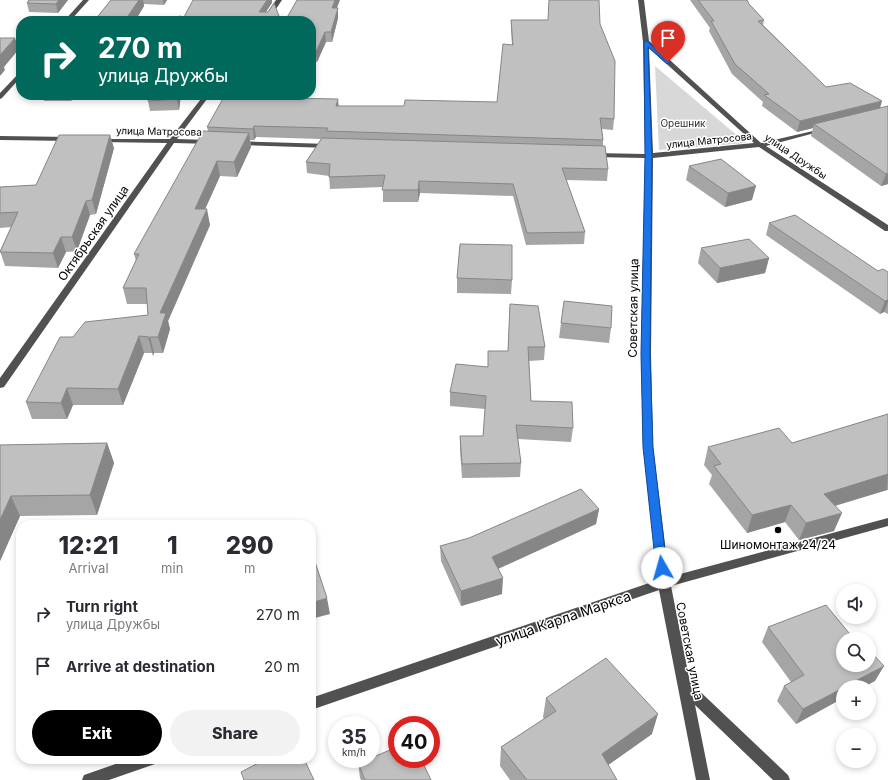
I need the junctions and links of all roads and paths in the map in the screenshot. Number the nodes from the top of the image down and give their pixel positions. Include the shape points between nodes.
1 (86, 0) edge
2 (279, 0) edge
3 (641, 0) edge
4 (72, 16) edge
5 (268, 16) edge
6 (646, 42) junction
7 (16, 79) edge
8 (0, 97) edge
9 (203, 100) edge
10 (836, 126) edge
11 (0, 138) edge
12 (79, 139) edge
13 (94, 140) edge
14 (173, 141) junction
15 (221, 143) edge
16 (228, 143) edge
17 (760, 145) junction
18 (340, 146) edge
19 (585, 154) edge
20 (649, 156) junction
21 (888, 229) edge
22 (0, 385) edge
23 (888, 522) edge
24 (664, 584) junction
25 (684, 685) junction
26 (316, 702) edge
27 (135, 764) edge
28 (89, 780) edge
29 (703, 780) edge
30 (783, 780) edge

1 - 4 street
2 - 5 street
3 - 6 street, Советская улица
6 - 17 street, улица Дружбы
6 - 20 street, Советская улица
7 - 8 street
9 - 14 street, Октябрьская улица
10 - 17 street, улица Матросова
11 - 12 street
13 - 14 street, улица Матросова
14 - 15 street, улица Матросова
14 - 22 street, Октябрьская улица
16 - 18 street
17 - 20 street, улица Матросова
17 - 21 street, улица Дружбы
19 - 20 street, улица Матросова
20 - 24 street, Советская улица via 646,354 648,447
23 - 24 street, улица Карла Маркса
24 - 25 street, Советская улица
24 - 26 street, улица Карла Маркса
25 - 29 street, Советская улица
25 - 30 street
27 - 28 street

